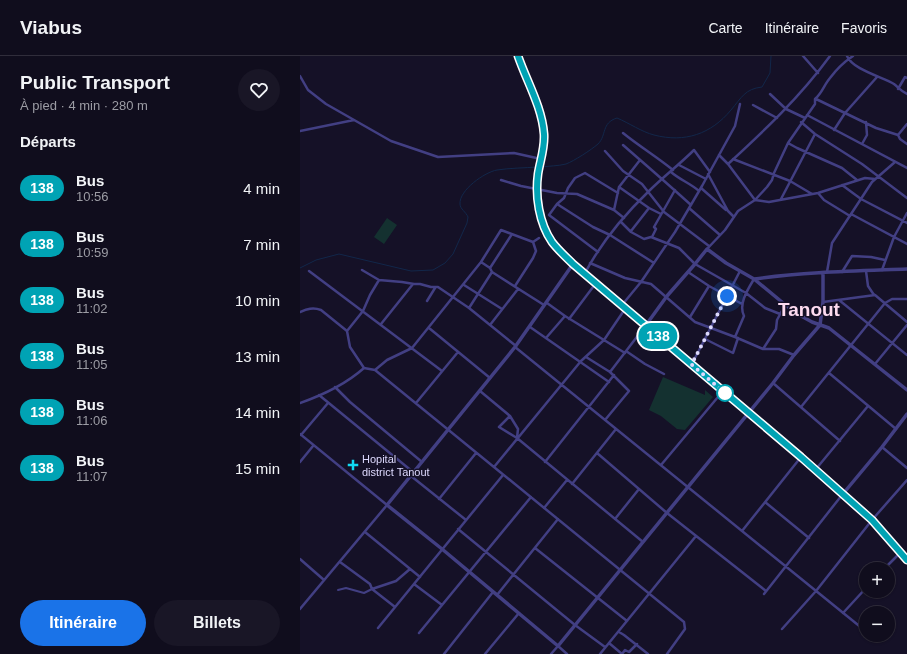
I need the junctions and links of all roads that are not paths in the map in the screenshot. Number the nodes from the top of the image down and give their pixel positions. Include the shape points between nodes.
1 (518, 56) edge
2 (804, 56) edge
3 (830, 56) edge
4 (853, 56) edge
5 (848, 58) edge
6 (818, 73) junction
7 (300, 76) edge
8 (877, 77) junction
9 (907, 78) edge
10 (898, 89) junction
11 (770, 94) dead end
12 (907, 94) edge
13 (815, 99) junction
14 (740, 104) dead end
15 (753, 105) dead end
16 (786, 109) junction
17 (845, 113) junction
18 (806, 116) junction
19 (777, 118) junction
20 (355, 120) junction
21 (801, 122) junction
22 (866, 122) junction
23 (907, 124) edge
24 (834, 130) junction
25 (300, 131) edge
26 (623, 134) dead end
27 (815, 134) junction
28 (898, 135) junction
29 (788, 143) junction
30 (862, 144) junction
31 (907, 144) edge
32 (623, 145) dead end
33 (605, 151) dead end
34 (805, 152) junction
35 (719, 155) junction
36 (733, 159) junction
37 (640, 160) junction
38 (541, 162) junction
39 (894, 162) junction
40 (728, 164) junction
41 (679, 165) junction
42 (907, 168) edge
43 (672, 171) junction
44 (709, 173) junction
45 (629, 175) junction
46 (773, 176) junction
47 (878, 177) junction
48 (706, 178) junction
49 (662, 179) junction
50 (501, 180) dead end
51 (875, 180) junction
52 (790, 181) junction
53 (857, 181) junction
54 (842, 185) junction
55 (619, 188) junction
56 (537, 190) junction
57 (675, 190) junction
58 (700, 190) junction
59 (648, 192) junction
60 (618, 193) junction
61 (565, 194) junction
62 (813, 194) junction
63 (818, 194) junction
64 (907, 198) edge
65 (780, 199) junction
66 (861, 199) junction
67 (755, 200) junction
68 (640, 201) junction
69 (557, 204) junction
70 (690, 206) junction
71 (648, 208) junction
72 (614, 210) junction
73 (663, 211) junction
74 (728, 211) junction
75 (907, 213) edge
76 (661, 214) junction
77 (850, 215) junction
78 (734, 217) junction
79 (624, 218) junction
80 (903, 220) junction
81 (621, 222) junction
82 (907, 223) edge
83 (680, 224) junction
84 (631, 231) junction
85 (512, 234) junction
86 (610, 235) junction
87 (720, 235) junction
88 (652, 237) junction
89 (894, 237) junction
90 (539, 238) dead end
91 (533, 242) junction
92 (667, 243) junction
93 (907, 244) edge
94 (708, 248) junction
95 (598, 252) junction
96 (886, 260) junction
97 (481, 262) junction
98 (590, 263) junction
99 (654, 263) junction
100 (573, 264) junction
101 (695, 264) junction
102 (490, 268) junction
103 (907, 269) edge
104 (362, 270) dead end
105 (882, 270) junction
106 (309, 271) dead end
107 (740, 271) junction
108 (866, 271) junction
109 (492, 272) junction
110 (688, 272) junction
111 (842, 272) junction
112 (825, 273) junction
113 (585, 274) junction
114 (754, 279) junction
115 (380, 280) junction
116 (641, 282) junction
117 (596, 283) junction
118 (413, 284) junction
119 (464, 285) junction
120 (515, 286) junction
121 (709, 286) junction
122 (733, 286) junction
123 (435, 287) junction
124 (518, 289) junction
125 (478, 294) junction
126 (746, 294) junction
127 (874, 295) junction
128 (667, 296) junction
129 (727, 296) junction
130 (454, 298) junction
131 (907, 299) edge
132 (838, 300) junction
133 (428, 301) dead end
134 (823, 302) junction
135 (885, 303) junction
136 (546, 304) junction
137 (742, 304) junction
138 (785, 305) junction
139 (624, 307) junction
140 (469, 308) junction
141 (502, 309) junction
142 (363, 310) junction
143 (300, 312) edge
144 (780, 314) junction
145 (565, 316) junction
146 (690, 317) junction
147 (569, 319) junction
148 (907, 322) edge
149 (381, 324) junction
150 (869, 324) junction
151 (490, 325) junction
152 (646, 325) junction
153 (820, 325) junction
154 (907, 325) edge
155 (530, 327) junction
156 (429, 328) junction
157 (711, 328) junction
158 (347, 331) junction
159 (737, 337) junction
160 (546, 338) junction
161 (705, 339) junction
162 (604, 340) junction
163 (892, 343) junction
164 (851, 345) junction
165 (516, 347) junction
166 (412, 348) junction
167 (763, 349) junction
168 (458, 352) junction
169 (625, 352) junction
170 (794, 355) junction
171 (907, 355) edge
172 (586, 357) junction
173 (581, 362) junction
174 (691, 364) junction
175 (875, 364) junction
176 (364, 368) junction
177 (375, 370) junction
178 (442, 371) junction
179 (610, 372) junction
180 (829, 373) junction
181 (664, 374) dead end
182 (614, 375) junction
183 (490, 378) junction
184 (609, 382) junction
185 (773, 383) junction
186 (563, 385) junction
187 (335, 387) junction
188 (907, 390) edge
189 (480, 391) junction
190 (723, 391) junction
191 (319, 396) junction
192 (300, 403) edge
193 (328, 403) junction
194 (416, 404) junction
195 (868, 406) junction
196 (589, 407) junction
197 (801, 407) junction
198 (748, 412) junction
199 (907, 414) edge
200 (510, 416) junction
201 (605, 420) junction
202 (616, 429) junction
203 (896, 429) junction
204 (448, 430) junction
205 (301, 435) edge
206 (517, 438) junction
207 (840, 442) junction
208 (314, 446) junction
209 (882, 447) junction
210 (476, 453) junction
211 (597, 453) junction
212 (801, 457) junction
213 (300, 462) edge
214 (422, 462) junction
215 (545, 462) junction
216 (661, 465) junction
217 (494, 467) junction
218 (907, 468) edge
219 (815, 470) junction
220 (412, 474) junction
221 (503, 475) junction
222 (567, 480) junction
223 (907, 480) edge
224 (572, 484) junction
225 (688, 487) junction
226 (639, 489) junction
227 (842, 495) junction
228 (531, 497) junction
229 (439, 499) junction
230 (765, 502) junction
231 (386, 505) junction
232 (544, 508) junction
233 (667, 513) junction
234 (558, 519) junction
235 (615, 519) junction
236 (466, 520) junction
237 (872, 520) junction
238 (458, 529) junction
239 (742, 530) junction
240 (365, 532) junction
241 (696, 536) junction
242 (809, 538) junction
243 (643, 542) junction
244 (535, 548) junction
245 (442, 549) junction
246 (486, 552) junction
247 (900, 552) junction
248 (300, 559) edge
249 (907, 560) edge
250 (340, 562) junction
251 (891, 562) edge
252 (786, 567) junction
253 (410, 569) junction
254 (620, 570) junction
255 (470, 572) junction
256 (513, 574) junction
257 (420, 576) junction
258 (324, 580) junction
259 (414, 584) junction
260 (372, 589) junction
261 (338, 590) dead end
262 (766, 591) junction
263 (816, 591) junction
264 (493, 592) junction
265 (649, 594) junction
266 (764, 594) dead end
267 (497, 595) junction
268 (859, 596) edge
269 (597, 598) junction
270 (442, 605) junction
271 (395, 607) junction
272 (300, 609) edge
273 (519, 613) junction
274 (843, 613) junction
275 (627, 621) junction
276 (575, 625) junction
277 (859, 626) edge
278 (378, 628) dead end
279 (782, 629) dead end
280 (619, 632) junction
281 (419, 633) dead end
282 (609, 643) junction
283 (637, 644) junction
284 (558, 646) junction
285 (605, 647) junction
286 (630, 653) edge
287 (444, 654) edge
288 (484, 654) edge
289 (551, 654) edge
290 (567, 654) edge
291 (600, 654) edge
292 (648, 654) edge
293 (667, 654) edge

1 - 38 main road via 540,112 544,141
2 - 6 street
3 - 6 street
4 - 5 street
5 - 8 street
5 - 13 street
6 - 16 street
7 - 20 street via 308,90 326,104
8 - 10 street via 894,84
8 - 17 street
9 - 10 street via 905,77
10 - 12 street
11 - 16 street
13 - 17 street
13 - 18 street via 815,104
14 - 35 street via 735,126
15 - 19 street
16 - 18 street
16 - 19 street
17 - 22 street
17 - 24 street
18 - 21 street
18 - 24 street
19 - 36 street
20 - 25 street
20 - 38 street via 391,142 438,157 514,153
21 - 27 street
21 - 29 street
22 - 28 street
22 - 30 street via 867,135
23 - 28 street
24 - 30 street
26 - 43 street
27 - 34 street
27 - 47 street
28 - 31 street
29 - 34 street
29 - 46 street
30 - 39 street
32 - 37 street
33 - 45 street
34 - 52 street
34 - 53 street via 842,168
35 - 40 street
35 - 44 street
36 - 40 street
36 - 46 street
37 - 45 street
37 - 49 street
38 - 56 main road
39 - 42 street
39 - 47 street
40 - 67 street
41 - 43 street
41 - 44 street via 694,150
41 - 48 street
43 - 49 street
43 - 58 street via 678,178
44 - 48 street
44 - 74 street
45 - 55 street
45 - 59 street
46 - 52 street
46 - 67 street
47 - 51 street
47 - 64 street
48 - 58 street
49 - 57 street
49 - 59 street
50 - 56 street
51 - 53 street via 865,178
51 - 66 street
52 - 62 street
52 - 65 street
53 - 54 street
54 - 63 street
54 - 66 street
55 - 60 street
55 - 68 street
56 - 61 street
56 - 100 main road via 544,225 552,241
57 - 70 street
57 - 73 street
58 - 70 street
58 - 74 street
59 - 68 street
59 - 73 street
60 - 61 street via 585,173 574,178
60 - 72 street
61 - 69 street
61 - 72 street via 577,194
62 - 63 street
62 - 65 street
63 - 77 street
65 - 67 street via 769,202
66 - 77 street
66 - 80 street
67 - 78 street via 738,211
68 - 71 street
68 - 79 street
69 - 86 street
69 - 95 street via 549,215
70 - 83 street
70 - 87 street
71 - 76 street
71 - 84 street
72 - 79 street
73 - 76 street
73 - 83 street
74 - 78 street
75 - 80 street
76 - 88 street
77 - 89 street
77 - 112 street via 832,242
78 - 87 street
79 - 81 street
80 - 82 street
80 - 89 street
81 - 84 street
81 - 86 street
83 - 92 street
83 - 94 street
84 - 88 street via 644,239
85 - 91 street
85 - 97 street via 501,230
85 - 102 street
86 - 95 street
86 - 99 street
87 - 94 street
88 - 92 street
89 - 93 street
89 - 96 street
90 - 91 street
91 - 120 street via 536,251 534,258
92 - 99 street
92 - 101 street via 679,248
94 - 101 street
94 - 107 street
95 - 98 street
96 - 105 street
96 - 111 street via 852,256
97 - 102 street
97 - 119 street
98 - 113 street
98 - 116 street
99 - 116 street
100 - 113 main road
100 - 136 street
101 - 110 street
101 - 122 street
102 - 109 street
103 - 105 street
104 - 115 street
105 - 108 street
106 - 142 street
107 - 114 street
107 - 122 street
108 - 111 street
108 - 127 street via 868,286
109 - 120 street
109 - 125 street
110 - 121 street
110 - 128 street
111 - 112 street
112 - 114 street
112 - 134 street
113 - 117 main road
114 - 126 street
114 - 138 street
115 - 118 street
115 - 142 street
116 - 128 street via 651,284
116 - 139 street
117 - 139 main road
117 - 147 street
118 - 123 street
118 - 149 street
119 - 125 street
119 - 130 street
120 - 124 street
121 - 129 street
121 - 146 street
122 - 126 street
122 - 129 street
123 - 130 street
123 - 133 street
124 - 136 street
124 - 141 street
125 - 140 street
125 - 141 street
126 - 137 street
126 - 144 street via 765,308
127 - 132 street
127 - 135 street
128 - 146 street
128 - 152 street
129 - 137 street
129 - 157 street
130 - 140 street
130 - 156 street
131 - 135 street via 892,299
132 - 134 street
132 - 150 street
134 - 153 street
135 - 148 street
135 - 150 street
136 - 145 street
136 - 155 street
137 - 159 street via 744,316
138 - 144 street
138 - 153 street
139 - 152 main road
139 - 162 street
140 - 151 street
141 - 151 street
142 - 149 street
142 - 158 street
143 - 158 street via 317,308
144 - 167 street via 776,329
145 - 147 street
145 - 160 street
146 - 157 street
147 - 162 street
149 - 166 street
150 - 163 street
150 - 164 street
151 - 165 street
152 - 169 street
152 - 174 main road
153 - 164 street via 829,328
153 - 170 street
154 - 163 street
155 - 160 street
155 - 165 street
156 - 166 street
156 - 168 street
157 - 159 street
157 - 161 street
158 - 176 street via 350,347
159 - 161 street via 733,353
159 - 167 street
160 - 173 street
161 - 174 street
162 - 169 street
162 - 172 street
163 - 171 street
163 - 175 street
164 - 175 street
164 - 180 street
165 - 183 street
165 - 186 street
166 - 177 street via 387,360
166 - 178 street
167 - 170 street via 779,349
168 - 178 street
168 - 183 street
169 - 179 street
169 - 181 street
170 - 185 street
172 - 173 street
172 - 179 street
173 - 184 street
173 - 186 street
174 - 190 main road
175 - 188 street
176 - 177 street
176 - 187 street
177 - 194 street
178 - 194 street
179 - 182 street
180 - 195 street
180 - 197 street
182 - 184 street
182 - 201 street via 629,391
183 - 189 street
184 - 196 street
185 - 197 street
185 - 198 street
186 - 196 street
186 - 206 street
187 - 191 street
187 - 214 street
189 - 200 street
189 - 204 street
190 - 198 main road
190 - 216 street
191 - 192 street
191 - 193 street
193 - 205 street
193 - 220 street
194 - 204 street
195 - 203 street
195 - 207 street
196 - 201 street
196 - 215 street
197 - 207 street
198 - 212 main road
198 - 225 street
199 - 203 street
200 - 206 street via 518,429
200 - 206 street via 499,426
201 - 202 street
202 - 211 street
202 - 216 street
203 - 209 street
204 - 210 street
204 - 214 street
205 - 208 street
206 - 215 street
206 - 217 street
207 - 219 street
208 - 213 street
208 - 231 street
209 - 218 street
209 - 227 street
210 - 217 street
210 - 229 street
211 - 224 street
211 - 226 street
212 - 219 main road
212 - 230 street
214 - 220 street
215 - 222 street
216 - 225 street
217 - 221 street
219 - 227 main road
220 - 229 street
220 - 231 street
221 - 228 street
221 - 236 street
222 - 224 street
222 - 232 street
223 - 237 street
224 - 235 street
225 - 233 street
225 - 239 street
226 - 233 street
226 - 235 street
227 - 237 main road
227 - 242 street
228 - 232 street
228 - 246 street
229 - 236 street
230 - 239 street
230 - 242 street
231 - 240 street
231 - 245 street
232 - 234 street
233 - 241 street
233 - 243 street
234 - 244 street
234 - 254 street
235 - 243 street
236 - 238 street
237 - 247 main road
237 - 263 street
238 - 245 street
238 - 246 street
239 - 252 street
240 - 250 street
240 - 253 street
241 - 262 street
241 - 265 street
242 - 252 street
243 - 254 street
244 - 256 street
244 - 269 street
245 - 255 street
245 - 257 street
246 - 255 street
246 - 256 street
247 - 249 main road
247 - 251 street
248 - 258 street
250 - 258 street
250 - 260 street via 370,584
252 - 262 street
252 - 263 street
253 - 257 street
253 - 260 street via 396,581
254 - 265 street
254 - 269 street
255 - 264 street
255 - 270 street
256 - 267 street
256 - 276 street
257 - 259 street
258 - 272 street
259 - 270 street
259 - 271 street
260 - 261 street via 364,593 346,588
260 - 271 street
262 - 266 street
263 - 274 street
263 - 279 street
264 - 267 street
264 - 287 street
265 - 275 street
265 - 293 street via 684,622 685,629
267 - 273 street
268 - 274 street
269 - 275 street
269 - 276 street
270 - 281 street
271 - 278 street
273 - 284 street
273 - 288 street
274 - 277 street
275 - 280 street
276 - 284 street
276 - 285 street
280 - 282 street
280 - 283 street
282 - 285 street
282 - 286 street via 622,654 625,650
283 - 286 street
283 - 292 street
284 - 289 street
284 - 290 street
285 - 291 street

